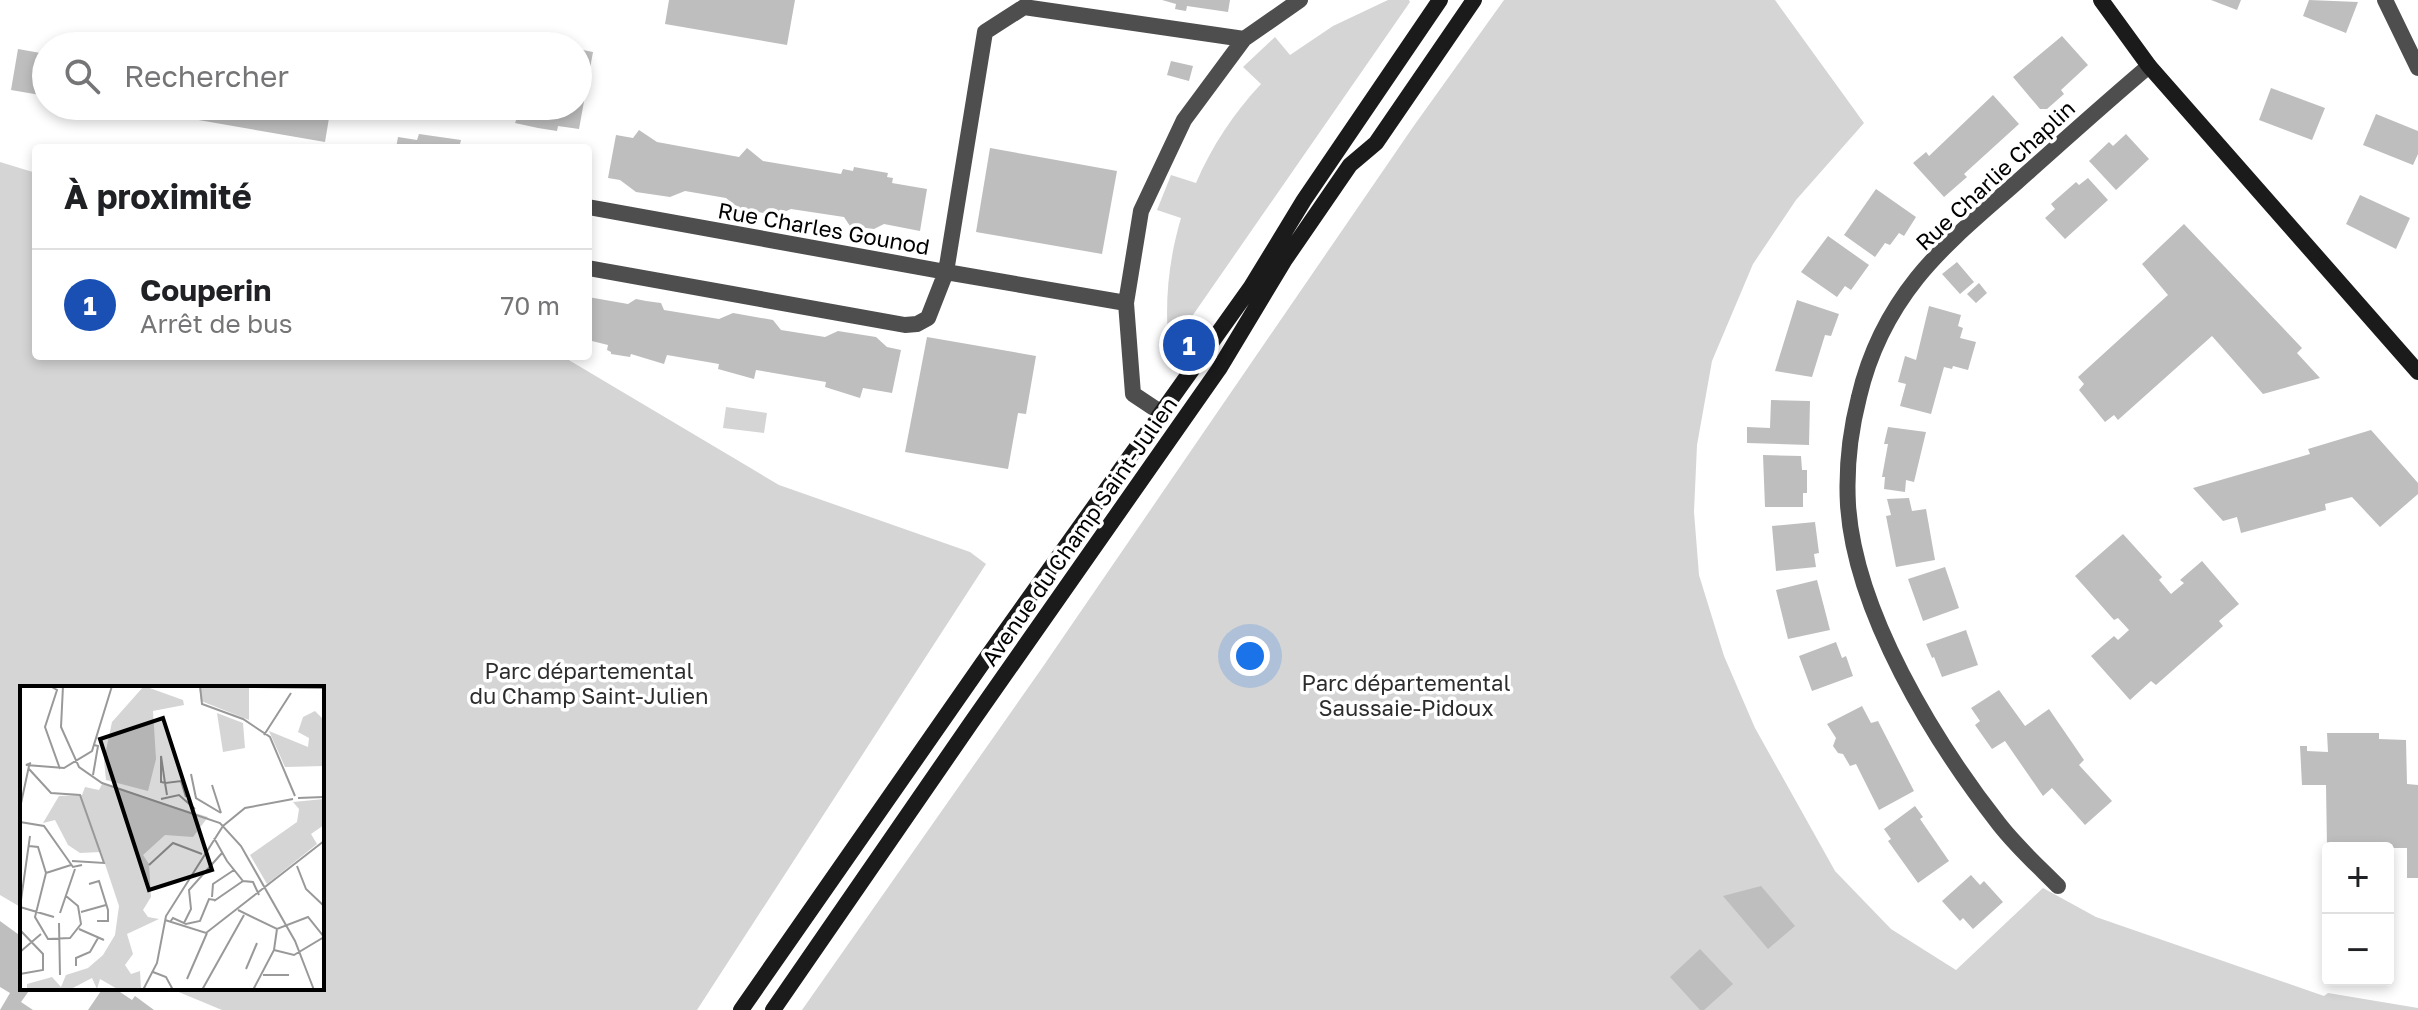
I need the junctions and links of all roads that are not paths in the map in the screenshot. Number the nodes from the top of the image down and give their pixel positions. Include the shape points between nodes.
1 (1300, 0) edge
2 (1440, 0) edge
3 (1474, 0) edge
4 (2101, 0) edge
5 (2385, 0) edge
6 (1244, 39) junction
7 (2149, 66) junction
8 (2418, 68) edge
9 (592, 208) edge
10 (592, 269) edge
11 (946, 272) junction
12 (1126, 303) junction
13 (1219, 369) junction
14 (2418, 372) edge
15 (1160, 412) junction
16 (2058, 886) dead end
17 (741, 1010) edge
18 (773, 1010) edge

1 - 6 street
2 - 15 main road, Avenue du Champ Saint-Julien via 1251,287
3 - 13 main road, Avenue du Champ Saint-Julien via 1376,143 1350,165
4 - 7 main road
5 - 8 street
6 - 11 street via 1024,7 985,32
6 - 12 street via 1184,120 1141,211
7 - 14 main road
7 - 16 street, Rue Charlie Chaplin via 1951,240 1916,279 1875,346 1850,445 1848,507 1853,536 1871,603 1895,659 1945,748 2001,827
9 - 11 street, Rue Charles Gounod
10 - 11 street, Rue Charles Gounod via 905,325 928,318
11 - 12 street
12 - 15 street via 1133,394
13 - 15 main road via 1183,404
13 - 18 main road, Avenue du Champ Saint-Julien
15 - 17 main road, Avenue du Champ Saint-Julien

